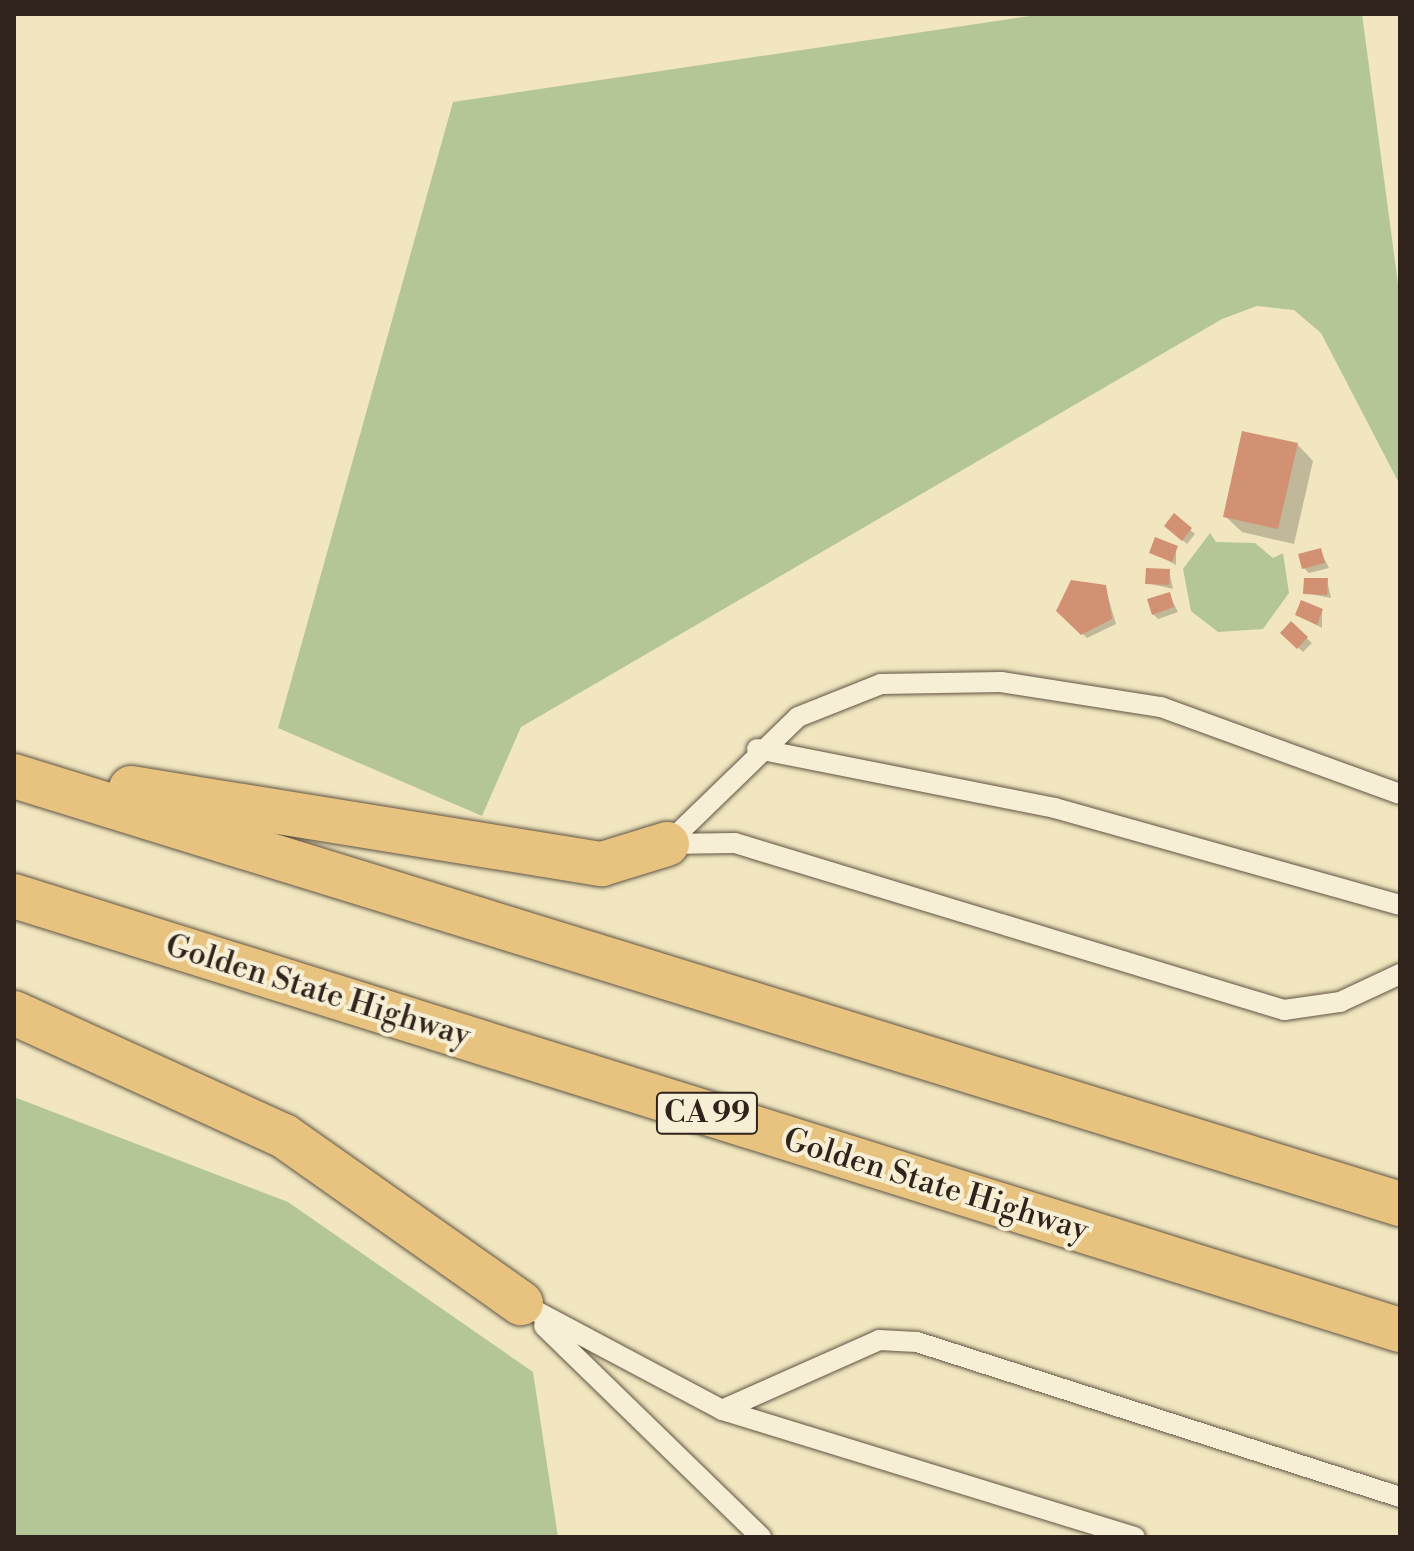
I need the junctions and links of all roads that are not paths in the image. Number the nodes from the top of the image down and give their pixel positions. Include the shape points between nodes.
1 (757, 749) junction
2 (14, 768) edge
3 (14, 776) edge
4 (1400, 794) edge
5 (667, 844) junction
6 (14, 896) edge
7 (1400, 905) edge
8 (1400, 974) edge
9 (14, 1013) edge
10 (1400, 1204) edge
11 (521, 1303) junction
12 (1400, 1330) edge
13 (722, 1410) junction
14 (1400, 1497) edge
15 (761, 1537) edge
16 (1135, 1537) edge

1 - 4 lane via 798,717 881,684 1001,682 1161,707
1 - 5 lane
1 - 7 lane via 1055,808
2 - 5 highway via 602,864
3 - 10 highway
5 - 8 lane via 735,843 1284,1010 1340,1002
6 - 12 highway, Golden State Highway / CA 99
9 - 11 highway via 284,1136
11 - 13 lane
11 - 15 lane
13 - 14 lane via 879,1340 917,1342
13 - 16 lane via 980,1495

